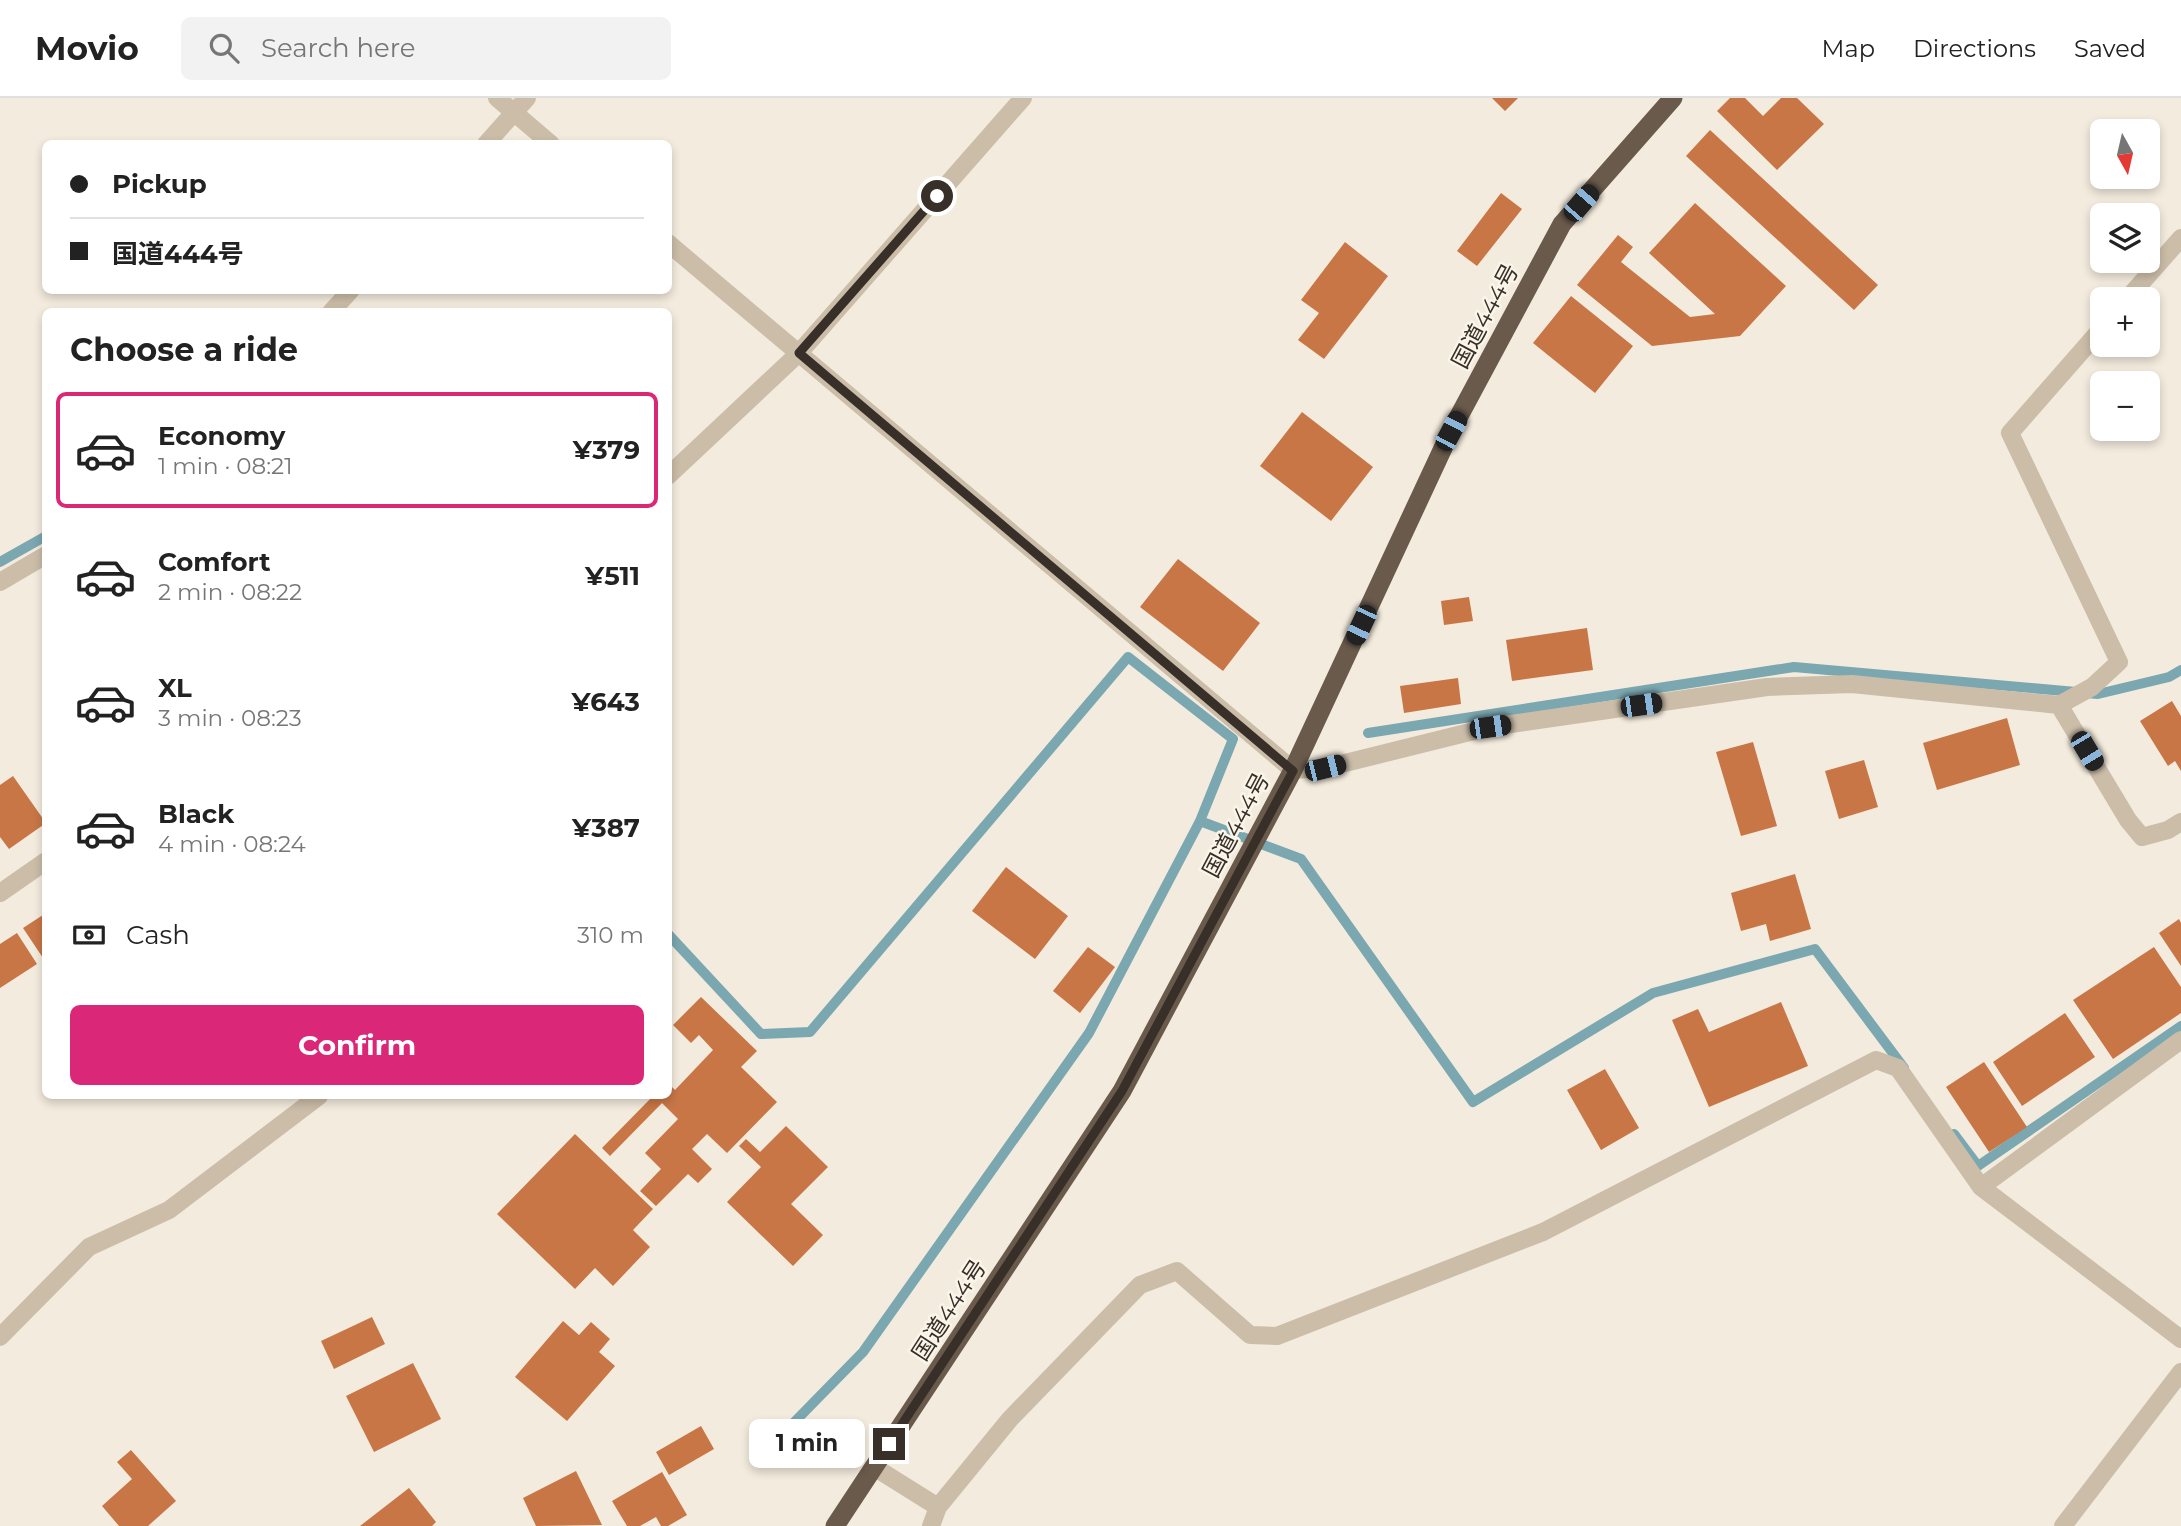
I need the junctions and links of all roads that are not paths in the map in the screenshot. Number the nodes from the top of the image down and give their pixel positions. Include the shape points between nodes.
1 (497, 98) edge
2 (527, 98) edge
3 (1023, 98) edge
4 (1673, 98) edge
5 (514, 113) junction
6 (490, 140) edge
7 (546, 140) edge
8 (2181, 238) edge
9 (672, 246) edge
10 (2138, 287) edge
11 (347, 294) edge
12 (335, 308) edge
13 (2090, 342) edge
14 (799, 353) junction
15 (672, 472) edge
16 (42, 557) edge
17 (0, 582) edge
18 (2059, 705) junction
19 (1293, 771) junction
20 (2181, 822) edge
21 (42, 864) edge
22 (0, 892) edge
23 (2181, 1040) edge
24 (315, 1099) edge
25 (1981, 1187) junction
26 (0, 1337) edge
27 (2181, 1339) edge
28 (2181, 1372) edge
29 (874, 1467) junction
30 (938, 1507) junction
31 (835, 1526) edge
32 (930, 1526) edge
33 (2063, 1526) edge

1 - 5 street
2 - 5 street
3 - 14 street
4 - 19 highway, 国道444号 via 1562,224 1451,431
5 - 6 street
5 - 7 street
8 - 10 street
9 - 14 street
11 - 12 street
13 - 18 street via 2010,433 2119,662 2092,687
14 - 15 street
14 - 19 street
16 - 17 street
18 - 19 street via 1852,684 1767,687 1490,727 1325,768
18 - 20 street via 2142,837
19 - 29 highway, 国道444号 via 1122,1091
21 - 22 street
23 - 25 street
24 - 26 street via 169,1210 89,1247
25 - 27 street
25 - 30 street via 1898,1068 1876,1060 1543,1232 1277,1336 1250,1335 1177,1270 1140,1285 1010,1419
28 - 33 street
29 - 30 street
29 - 31 highway, 国道444号
30 - 32 street

